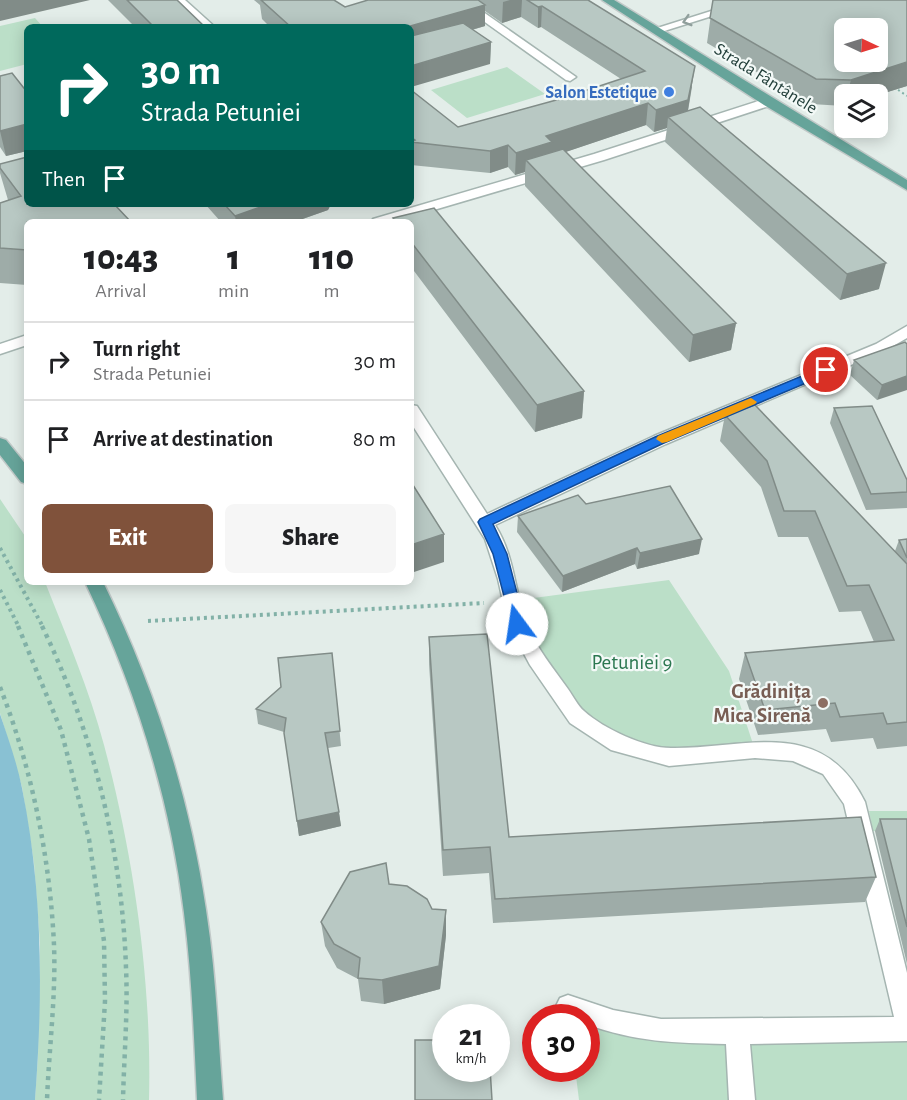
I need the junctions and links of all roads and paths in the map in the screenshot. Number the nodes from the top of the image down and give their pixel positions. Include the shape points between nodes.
1 (180, 0) edge
2 (459, 0) edge
3 (607, 0) edge
4 (758, 0) edge
5 (206, 24) edge
6 (657, 30) junction
7 (570, 77) dead end
8 (890, 84) edge
9 (907, 96) edge
10 (768, 102) junction
11 (907, 186) edge
12 (415, 205) edge
13 (411, 207) edge
14 (385, 219) edge
15 (907, 331) edge
16 (24, 341) edge
17 (0, 350) edge
18 (414, 415) edge
19 (0, 444) edge
20 (24, 474) edge
21 (485, 522) junction
22 (0, 548) edge
23 (96, 585) edge
24 (0, 590) edge
25 (511, 601) junction
26 (148, 621) dead end
27 (0, 687) edge
28 (600, 1017) edge
29 (907, 1023) edge
30 (907, 1029) edge
31 (737, 1032) junction
32 (47, 1100) edge
33 (99, 1100) edge
34 (123, 1100) edge
35 (210, 1100) edge
36 (741, 1100) edge

1 - 5 street
2 - 7 street via 493,29
3 - 6 main road, Strada Fântânele
4 -> 6 street
6 - 10 main road, Strada Fântânele
8 - 9 path
10 - 11 main road, Strada Fântânele
10 - 12 street via 599,157
13 - 14 street
15 - 21 street via 881,347 660,440
16 - 17 street
18 - 21 street
19 - 20 main road
21 - 25 street via 500,554
22 - 34 path via 36,611 72,692 109,826 125,952
23 - 35 main road via 138,679 167,769 183,840 201,959
24 - 33 path via 55,708 72,759 90,846 104,938 106,992
25 - 26 path
25 - 29 street via 517,624 537,660 577,717 618,744 669,757 755,750 795,753 830,768 854,802
27 - 32 path via 30,784 48,865 54,947
28 - 31 street via 661,1031
30 - 31 street
31 - 36 street

